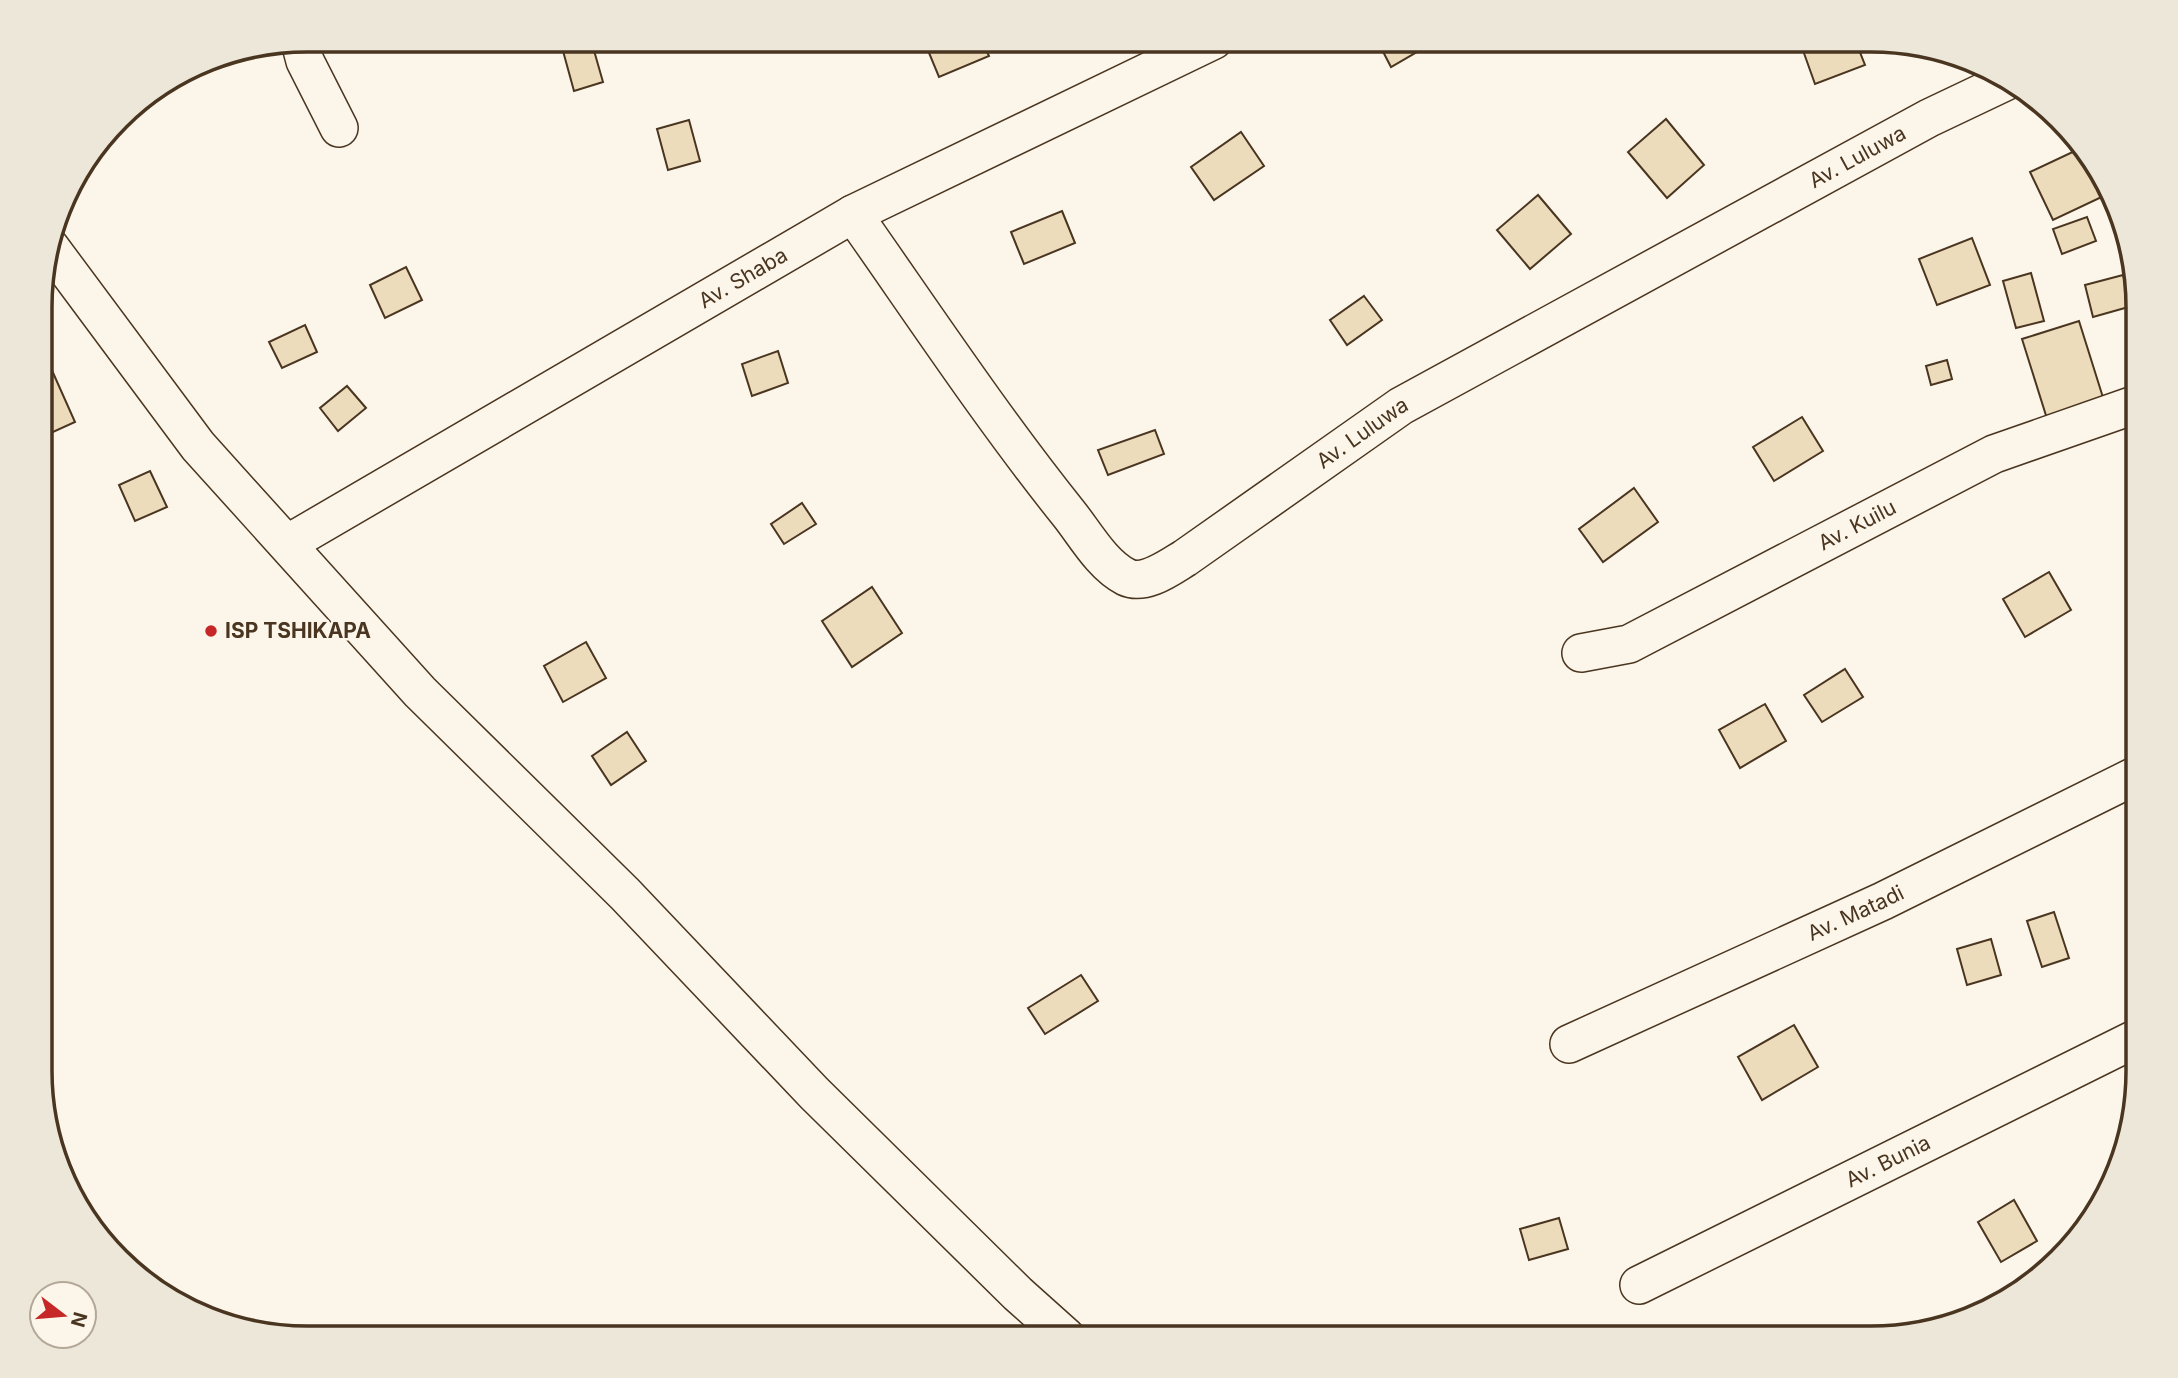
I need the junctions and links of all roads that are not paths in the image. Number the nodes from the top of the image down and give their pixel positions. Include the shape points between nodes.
1 (303, 52) edge
2 (1189, 52) edge
3 (1996, 86) edge
4 (339, 128) dead end
5 (853, 214) junction
6 (57, 257) edge
7 (2126, 408) edge
8 (287, 544) junction
9 (1581, 653) dead end
10 (2126, 780) edge
11 (2126, 1043) edge
12 (1569, 1044) dead end
13 (1639, 1285) dead end
14 (1053, 1326) edge

1 - 4 street
2 - 5 street, Av. Shaba
3 - 5 street, Av. Luluwa via 1401,406 1185,558 1143,579 1127,578 1106,561 1034,471
5 - 8 street, Av. Shaba
6 - 8 street via 198,446
7 - 9 street, Av. Kuilu via 1994,454 1629,644
8 - 14 street via 420,691 625,894 814,1093
10 - 12 street, Av. Matadi via 1883,901
11 - 13 street, Av. Bunia

